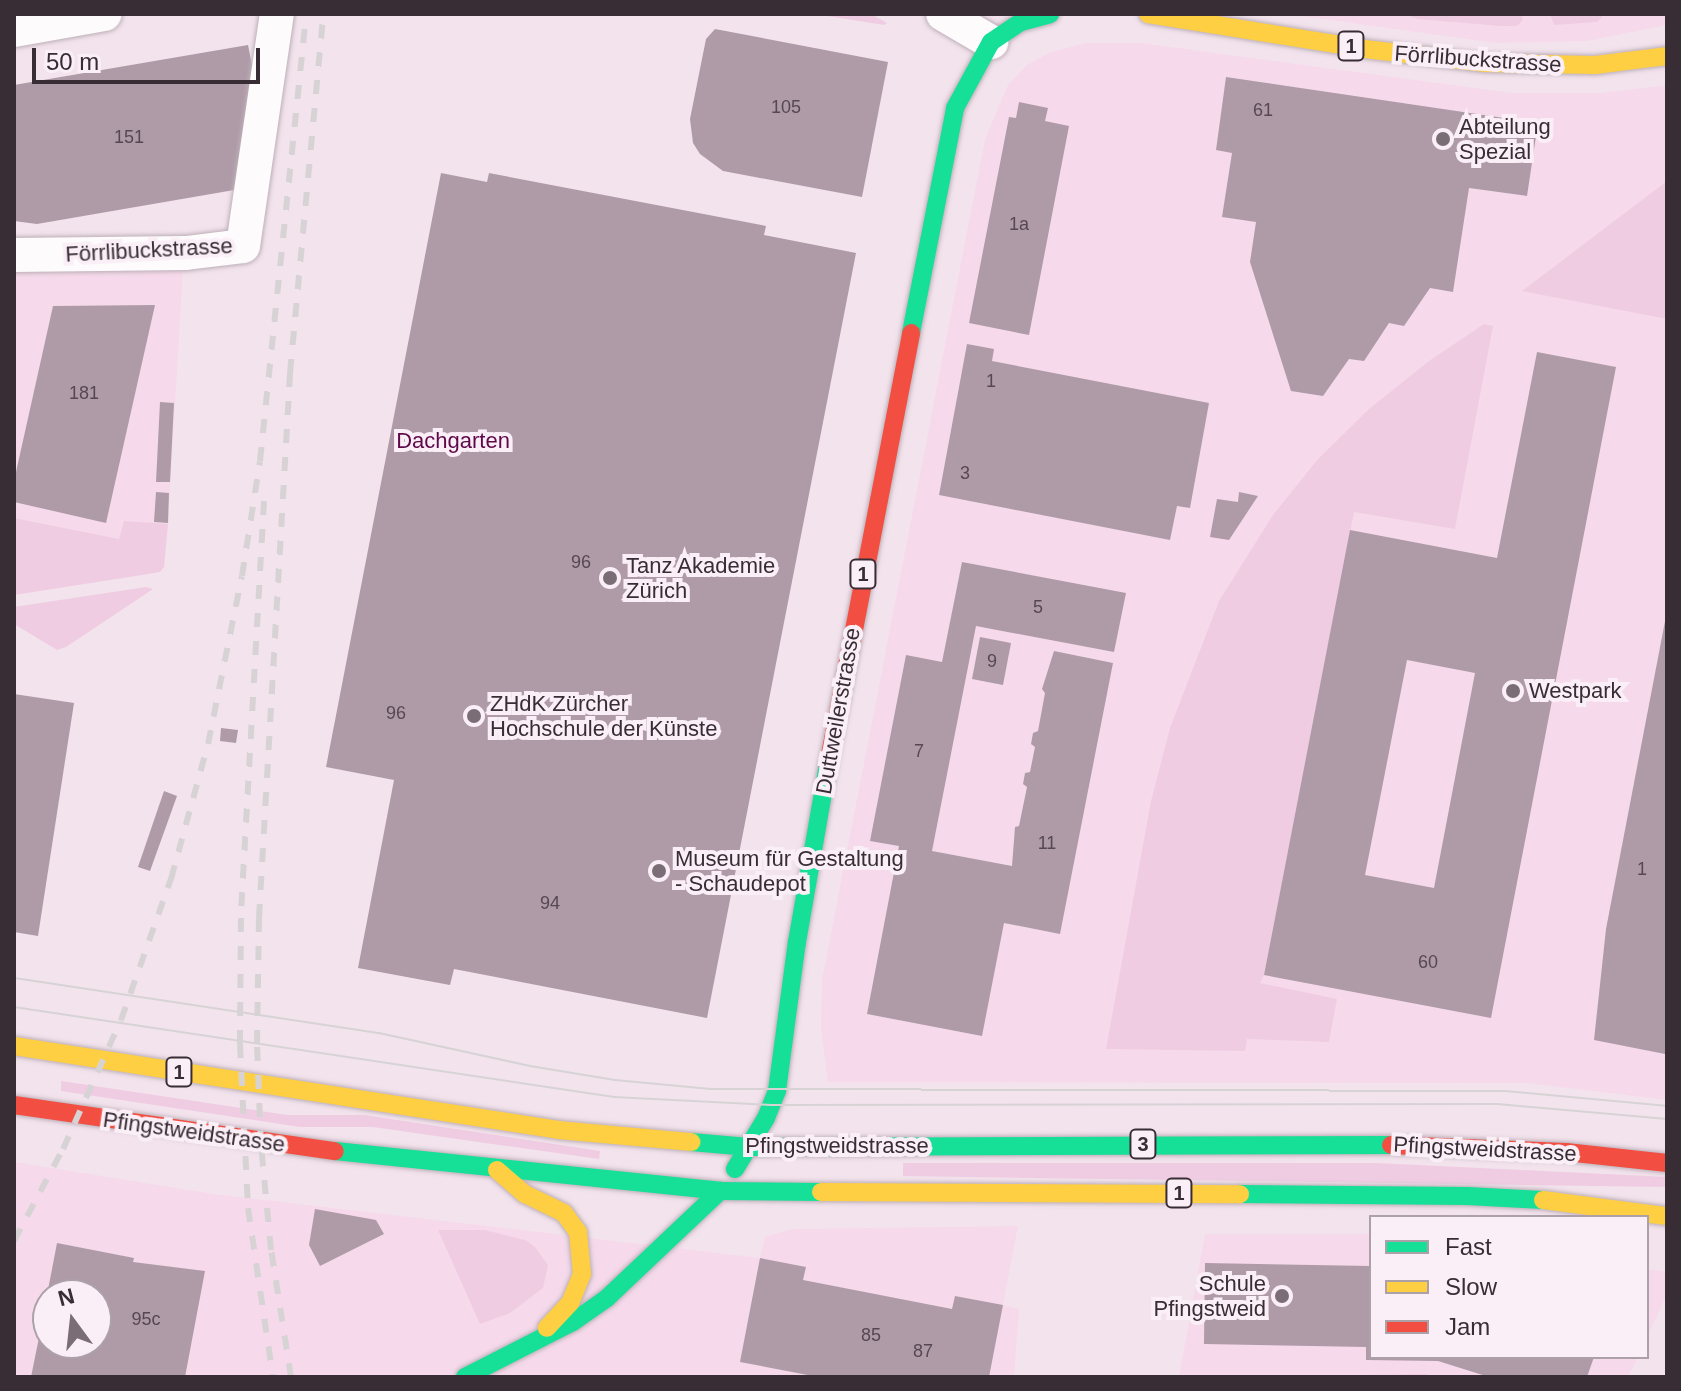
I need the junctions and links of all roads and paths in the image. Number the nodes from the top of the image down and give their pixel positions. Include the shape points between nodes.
1 (105, 14) edge
2 (277, 14) edge
3 (943, 14) edge
4 (1050, 14) edge
5 (1148, 14) edge
6 (14, 30) edge
7 (991, 42) junction
8 (1667, 56) edge
9 (14, 255) edge
10 (14, 1046) edge
11 (14, 1105) edge
12 (749, 1147) junction
13 (1667, 1163) edge
14 (497, 1170) junction
15 (720, 1191) junction
16 (1667, 1216) edge
17 (506, 1358) junction
18 (465, 1377) edge

1 - 6 street
2 - 9 street, Förrlibuckstrasse via 243,246 186,253
3 - 7 street
4 - 7 main road, 1 via 1021,22
5 - 8 main road, Förrlibuckstrasse / 1 via 1486,63 1595,65
7 - 12 main road, Duttweilerstrasse / 1 via 955,108 830,751 778,1083
10 - 12 main road, Pfingstweidstrasse / 1 via 559,1130
11 - 14 main road, Pfingstweidstrasse / 1
12 - 13 main road, Pfingstweidstrasse / 3 via 1396,1145 1566,1152
12 - 15 main road, Duttweilerstrasse
14 - 15 main road, Pfingstweidstrasse / 1
14 - 17 main road via 525,1194 564,1213 578,1232 582,1253 577,1288 558,1320
15 - 16 main road, Pfingstweidstrasse / 1 via 1467,1196
15 - 17 main road, Duttweilerstrasse via 607,1298
17 - 18 main road

